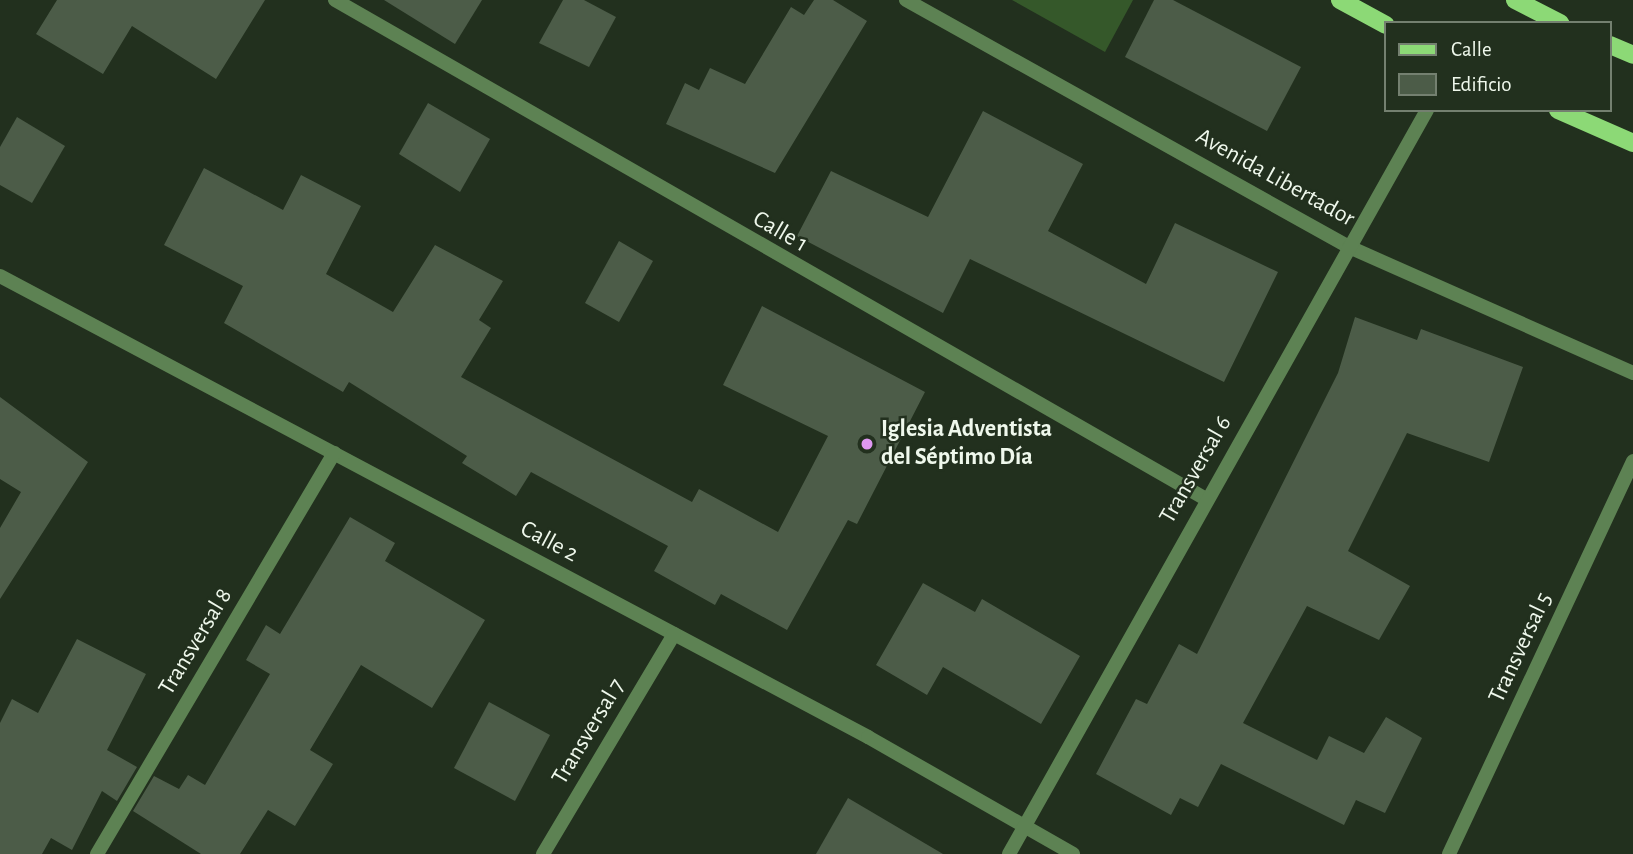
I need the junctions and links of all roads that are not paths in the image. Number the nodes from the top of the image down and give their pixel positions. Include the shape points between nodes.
1 (335, 0) edge
2 (906, 0) edge
3 (1340, 0) edge
4 (1515, 0) edge
5 (1556, 21) edge
6 (1384, 24) edge
7 (1612, 46) edge
8 (1633, 55) edge
9 (1426, 112) edge
10 (1563, 112) edge
11 (1633, 143) edge
12 (1349, 247) junction
13 (0, 276) edge
14 (1633, 373) edge
15 (334, 453) junction
16 (1633, 461) edge
17 (1206, 499) junction
18 (674, 634) junction
19 (1024, 826) junction
20 (97, 854) edge
21 (543, 854) edge
22 (1009, 854) edge
23 (1073, 854) edge
24 (1449, 854) edge

1 - 17 street, Calle 1
2 - 12 street, Avenida Libertador
3 - 6 main road
4 - 5 main road
7 - 8 main road
9 - 12 street, Transversal 6
10 - 11 main road
12 - 14 street, Avenida Libertador
12 - 17 street, Transversal 6
13 - 15 street, Calle 2
15 - 18 street, Calle 2
15 - 20 street, Transversal 8
16 - 24 street, Transversal 5
17 - 19 street, Transversal 6
18 - 19 street, Calle 2
18 - 21 street, Transversal 7
19 - 22 street, Transversal 6
19 - 23 street, Calle 2

